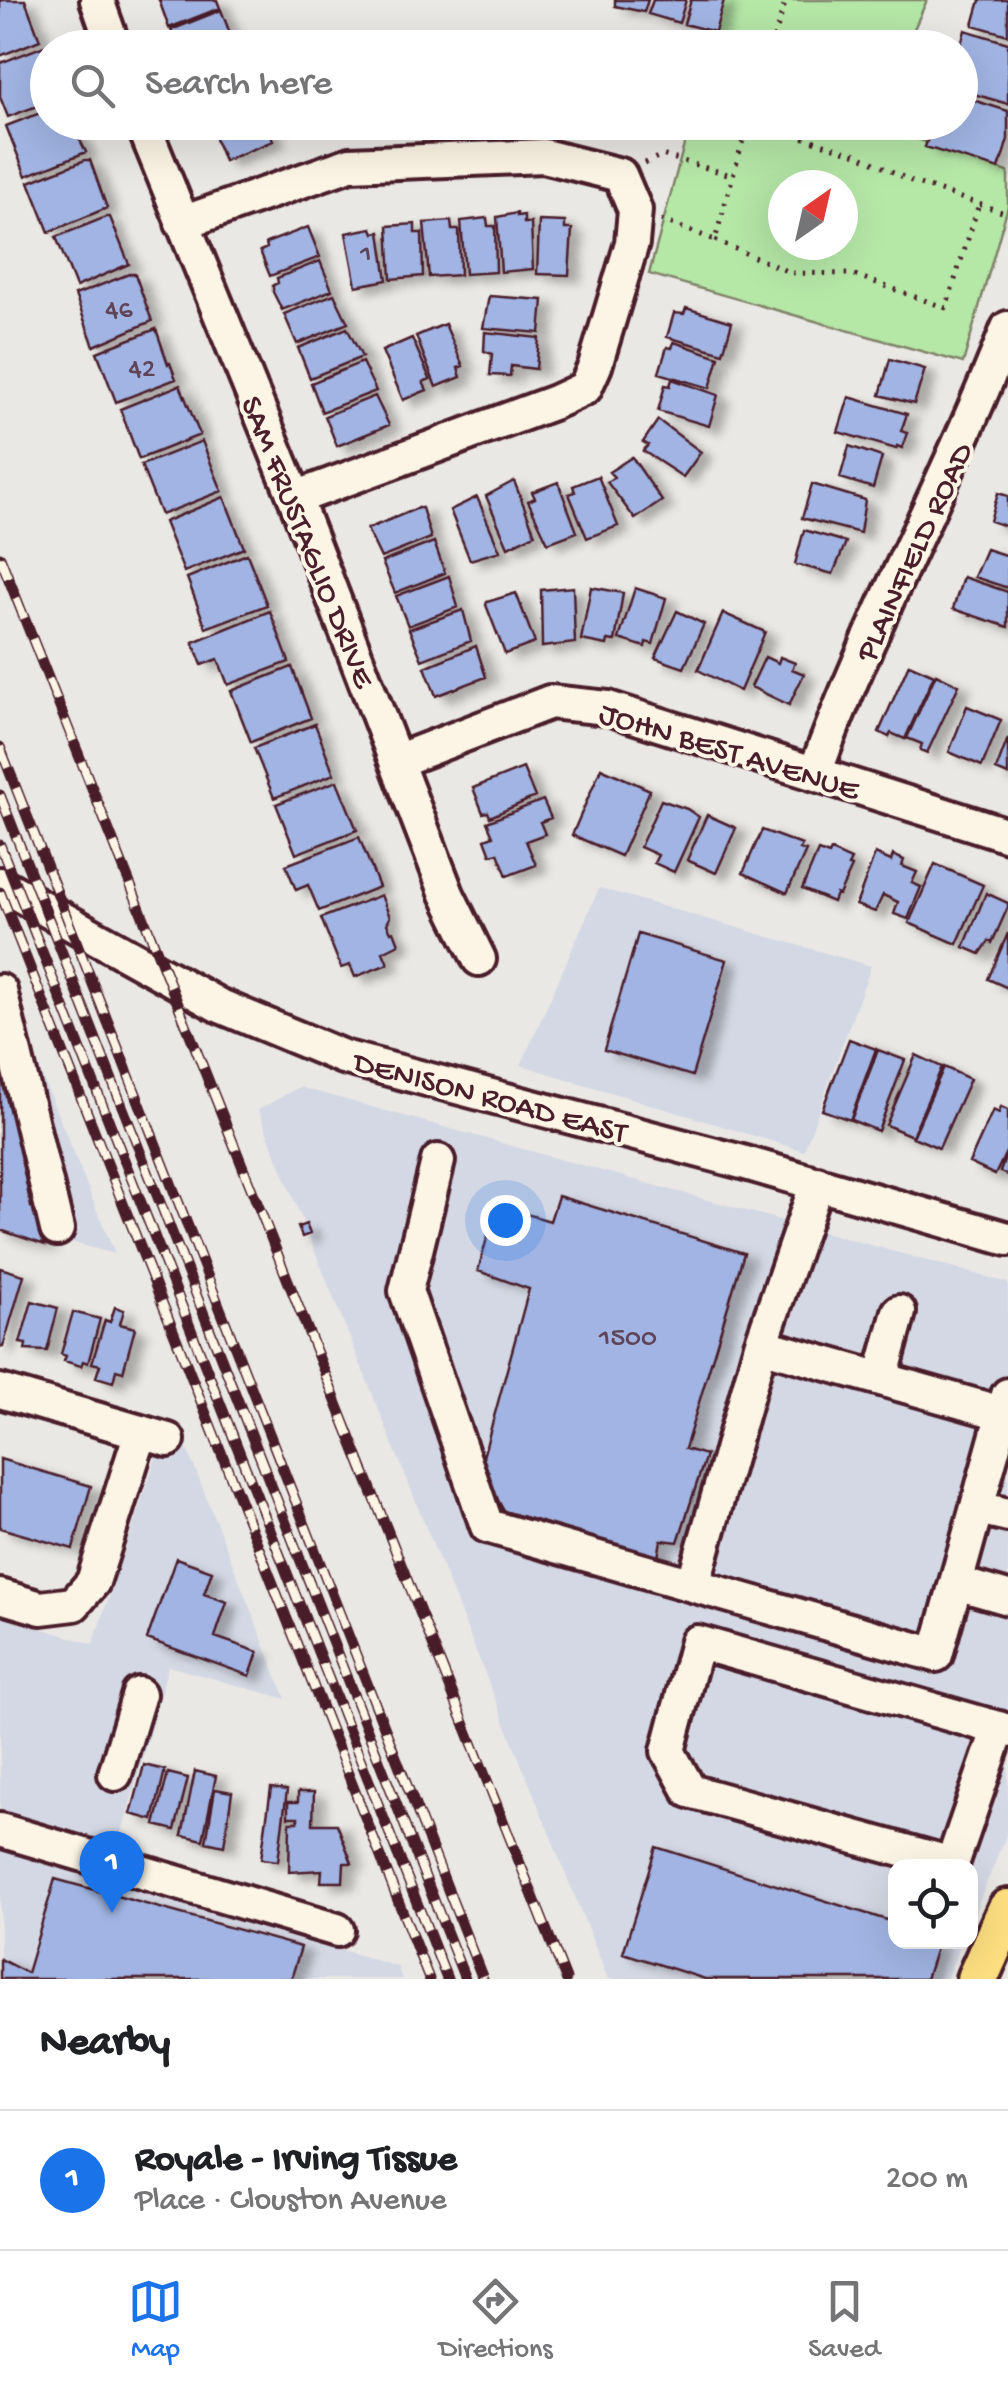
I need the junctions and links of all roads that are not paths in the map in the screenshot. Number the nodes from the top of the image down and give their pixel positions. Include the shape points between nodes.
1 (96, 0) edge
2 (107, 30) edge
3 (149, 140) edge
4 (182, 223) junction
5 (1008, 328) edge
6 (296, 498) junction
7 (397, 761) junction
8 (815, 773) junction
9 (1008, 835) edge
10 (0, 884) edge
11 (480, 959) dead end
12 (0, 991) edge
13 (438, 1161) dead end
14 (817, 1183) junction
15 (57, 1229) dead end
16 (1008, 1239) edge
17 (899, 1312) dead end
18 (761, 1345) junction
19 (881, 1379) junction
20 (0, 1391) edge
21 (1007, 1408) edge
22 (993, 1512) edge
23 (956, 1583) junction
24 (692, 1585) junction
25 (0, 1596) edge
26 (1008, 1598) edge
27 (140, 1694) dead end
28 (1003, 1729) edge
29 (115, 1774) dead end
30 (0, 1830) edge
31 (1002, 1922) edge
32 (338, 1930) dead end
33 (977, 1979) edge

1 - 2 street
3 - 4 street, SAM FRUSTAGLIO DRIVE
4 - 6 street, SAM FRUSTAGLIO DRIVE
4 - 6 street via 350,164 544,156 620,175 635,210 632,243 584,388
5 - 8 street, PLAINFIELD ROAD
6 - 7 street, SAM FRUSTAGLIO DRIVE
7 - 8 street, JOHN BEST AVENUE via 550,702 608,708
7 - 11 street, SAM FRUSTAGLIO DRIVE via 447,894
8 - 9 street, JOHN BEST AVENUE
10 - 14 street, DENISON ROAD EAST via 218,1005 343,1057
12 - 15 street
13 - 24 street via 406,1291 487,1526
14 - 16 street, DENISON ROAD EAST
14 - 18 street
17 - 19 street
18 - 19 street
18 - 24 street
19 - 21 street
20 - 25 street via 154,1436 93,1582 74,1604 41,1608
21 - 22 street
22 - 23 street
23 - 24 street via 936,1655
23 - 26 street
27 - 29 street
28 - 28 street via 697,1642 668,1751 690,1791 952,1864
30 - 32 street
31 - 33 main road

